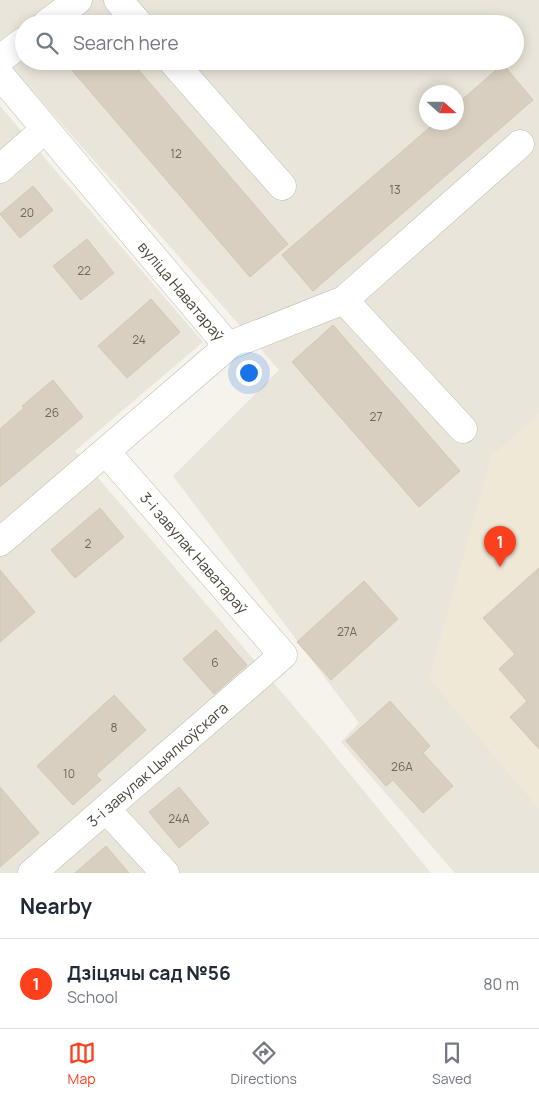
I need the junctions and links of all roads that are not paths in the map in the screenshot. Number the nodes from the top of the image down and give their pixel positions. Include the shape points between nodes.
1 (78, 0) edge
2 (118, 0) edge
3 (58, 15) edge
4 (130, 15) edge
5 (15, 48) edge
6 (0, 59) edge
7 (180, 70) edge
8 (0, 75) edge
9 (44, 130) junction
10 (520, 144) dead end
11 (0, 169) edge
12 (282, 186) dead end
13 (344, 300) junction
14 (228, 346) junction
15 (463, 429) dead end
16 (106, 452) junction
17 (0, 542) edge
18 (283, 654) joint
19 (106, 809) junction
20 (32, 873) edge
21 (165, 873) edge

1 - 3 street
2 - 4 street
5 - 6 street
7 - 12 street
8 - 9 street, вуліца Наватараў
9 - 11 street
9 - 14 street, вуліца Наватараў
10 - 13 street
13 - 14 street
13 - 15 street
14 - 16 street, вуліца Наватараў
16 - 17 street, вуліца Наватараў
16 - 18 street, 3-і завулак Наватараў
18 - 19 street, 3-і завулак Цыялкоўскага
19 - 20 street, 3-і завулак Цыялкоўскага
19 - 21 street

